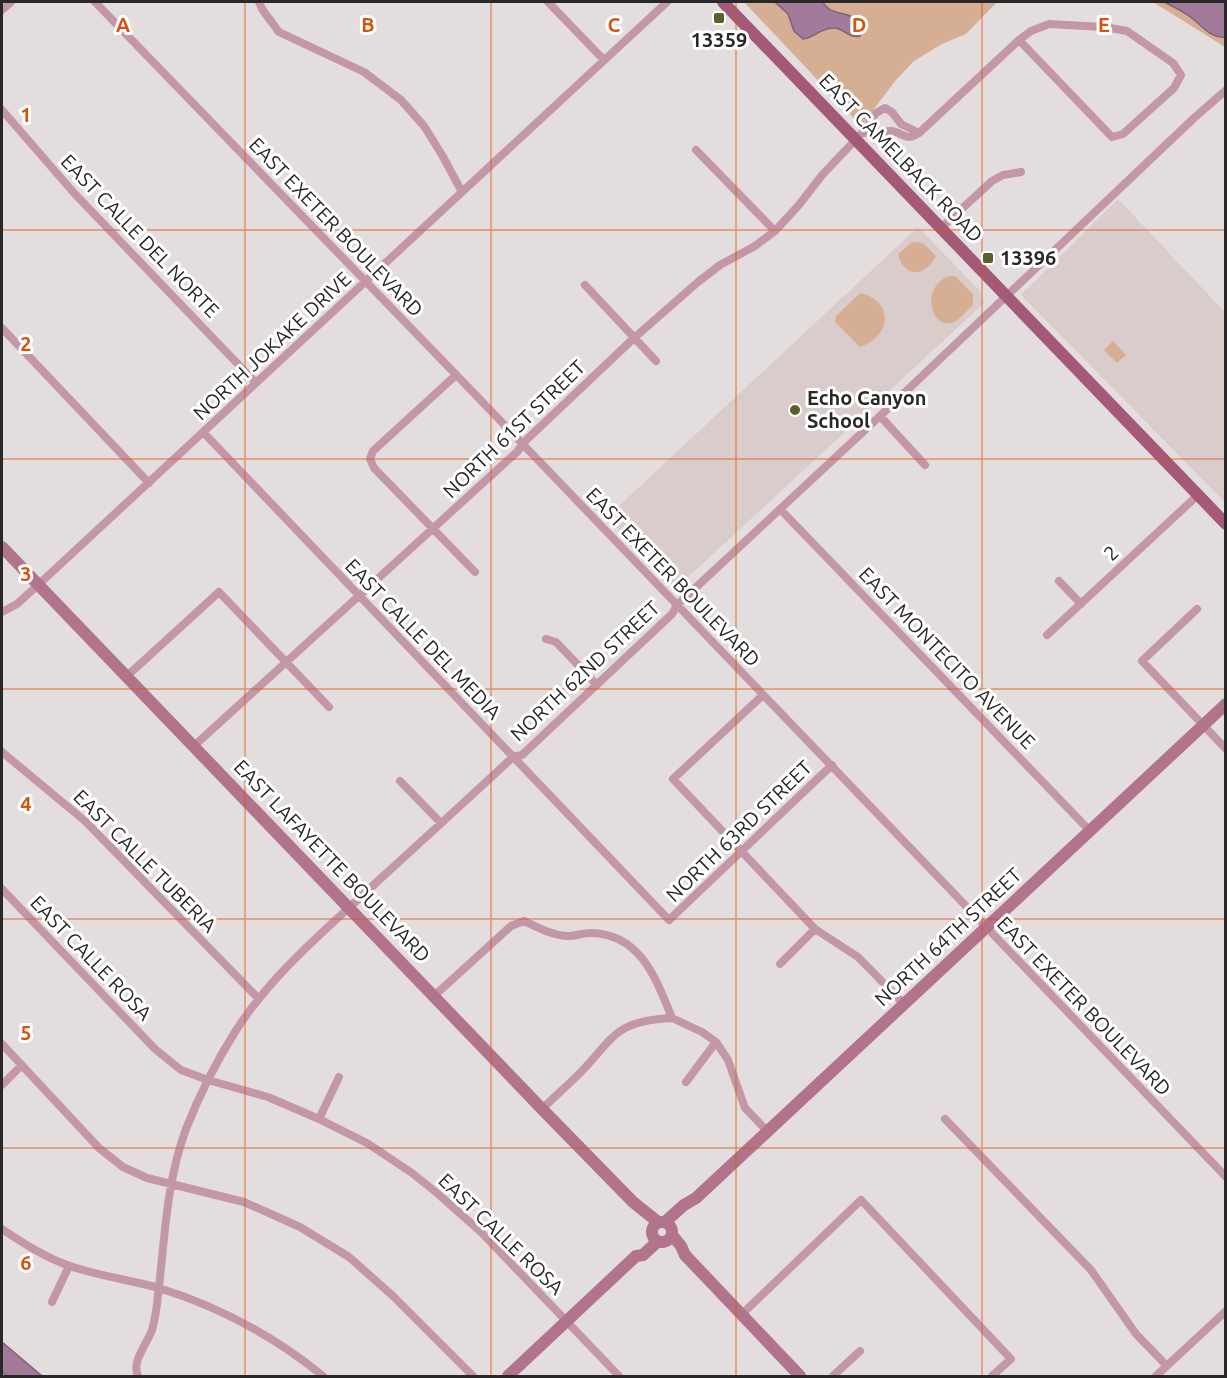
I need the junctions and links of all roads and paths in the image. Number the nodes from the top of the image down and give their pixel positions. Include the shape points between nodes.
1 (10, 2) edge
2 (95, 2) edge
3 (260, 2) edge
4 (548, 2) edge
5 (667, 2) edge
6 (723, 2) edge
7 (2, 10) edge
8 (1019, 40) junction
9 (604, 60) junction
10 (1226, 90) edge
11 (2, 110) edge
12 (898, 119) junction
13 (890, 131) junction
14 (919, 134) junction
15 (859, 136) junction
16 (696, 150) dead end
17 (1021, 172) dead end
18 (462, 192) junction
19 (941, 228) junction
20 (775, 231) junction
21 (365, 282) junction
22 (585, 285) dead end
23 (1007, 296) junction
24 (2, 328) edge
25 (634, 338) junction
26 (656, 361) dead end
27 (456, 375) junction
28 (256, 383) junction
29 (880, 416) junction
30 (203, 432) junction
31 (522, 444) junction
32 (925, 465) dead end
33 (149, 483) junction
34 (1198, 495) junction
35 (780, 509) junction
36 (1226, 524) edge
37 (433, 529) junction
38 (2, 547) edge
39 (475, 572) dead end
40 (1059, 581) dead end
41 (38, 585) junction
42 (359, 596) junction
43 (1081, 604) junction
44 (677, 605) junction
45 (1197, 609) dead end
46 (2, 612) edge
47 (1047, 635) dead end
48 (546, 639) dead end
49 (286, 662) junction
50 (127, 676) junction
51 (597, 685) junction
52 (763, 695) junction
53 (1226, 704) edge
54 (329, 707) dead end
55 (1203, 724) junction
56 (195, 746) junction
57 (1226, 749) edge
58 (2, 752) edge
59 (513, 757) junction
60 (832, 765) junction
61 (400, 781) dead end
62 (441, 823) junction
63 (1090, 831) junction
64 (742, 851) junction
65 (2, 889) edge
66 (349, 908) junction
67 (669, 920) joint
68 (986, 928) junction
69 (815, 929) junction
70 (780, 964) dead end
71 (434, 996) junction
72 (260, 999) junction
73 (904, 1004) junction
74 (672, 1018) junction
75 (716, 1042) junction
76 (2, 1044) edge
77 (21, 1065) junction
78 (339, 1077) dead end
79 (208, 1080) junction
80 (686, 1082) dead end
81 (2, 1085) edge
82 (542, 1109) junction
83 (319, 1119) junction
84 (945, 1119) dead end
85 (768, 1132) junction
86 (1226, 1177) edge
87 (172, 1183) junction
88 (2, 1229) edge
89 (661, 1232) junction
90 (69, 1266) junction
91 (159, 1288) junction
92 (52, 1302) dead end
93 (1226, 1311) edge
94 (741, 1315) junction
95 (567, 1321) junction
96 (860, 1351) dead end
97 (1167, 1366) junction
98 (137, 1375) edge
99 (798, 1376) edge
100 (323, 1377) edge
101 (473, 1377) edge
102 (508, 1377) edge
103 (619, 1377) edge
104 (833, 1377) edge
105 (993, 1377) edge
106 (1156, 1377) edge

1 - 7 street
2 - 21 street, EAST EXETER BOULEVARD
3 - 18 street via 279,32 364,72 401,100 424,126
4 - 9 street
5 - 9 street, NORTH JOKAKE DRIVE
6 - 15 main road, EAST CAMELBACK ROAD
8 - 8 street via 1049,24 1127,31 1173,63 1181,75 1174,88 1123,134 1112,137
8 - 14 street
9 - 18 street, NORTH JOKAKE DRIVE
10 - 23 street, NORTH 62ND STREET
11 - 28 street, EAST CALLE DEL NORTE via 57,175
12 - 13 street
12 - 14 street
12 - 15 street, NORTH 61ST STREET via 885,108 876,113
13 - 14 street via 907,138
13 - 15 street
15 - 19 main road, EAST CAMELBACK ROAD
15 - 20 street, NORTH 61ST STREET
16 - 20 street
17 - 19 street via 992,181
18 - 21 street, NORTH JOKAKE DRIVE
19 - 23 main road, EAST CAMELBACK ROAD
20 - 25 street, NORTH 61ST STREET via 703,277
21 - 27 street, EAST EXETER BOULEVARD
21 - 28 street, NORTH JOKAKE DRIVE
22 - 25 street
23 - 29 street, NORTH 62ND STREET
23 - 34 main road, EAST CAMELBACK ROAD
24 - 33 street
25 - 26 street
25 - 31 street, NORTH 61ST STREET
27 - 31 street, EAST EXETER BOULEVARD
27 - 37 street via 373,451 370,459 374,468
28 - 30 street, NORTH JOKAKE DRIVE
29 - 32 street
29 - 35 street, NORTH 62ND STREET
30 - 33 street, NORTH JOKAKE DRIVE
30 - 42 street, EAST CALLE DEL MEDIA
31 - 37 street, NORTH 61ST STREET
31 - 44 street, EAST EXETER BOULEVARD
33 - 41 street, NORTH JOKAKE DRIVE
34 - 36 main road, EAST CAMELBACK ROAD
34 - 43 street, 2
35 - 44 street, NORTH 62ND STREET
35 - 63 street, EAST MONTECITO AVENUE
37 - 39 street
37 - 42 street, NORTH 61ST STREET
38 - 41 street, EAST LAFAYETTE BOULEVARD
40 - 43 street
41 - 46 street, NORTH JOKAKE DRIVE
41 - 50 street, EAST LAFAYETTE BOULEVARD
42 - 49 street, NORTH 61ST STREET
42 - 59 street, EAST CALLE DEL MEDIA
43 - 47 street, 2
44 - 51 street, NORTH 62ND STREET
44 - 52 street, EAST EXETER BOULEVARD
45 - 55 street via 1142,661
48 - 51 street via 556,642
49 - 50 street via 219,592
49 - 54 street
49 - 56 street, NORTH 61ST STREET
50 - 56 street, EAST LAFAYETTE BOULEVARD
51 - 59 street, NORTH 62ND STREET via 522,755
52 - 60 street, EAST EXETER BOULEVARD
52 - 64 street via 673,779
53 - 55 street, NORTH 64TH STREET
55 - 57 street
55 - 63 street, NORTH 64TH STREET
56 - 66 street, EAST LAFAYETTE BOULEVARD
58 - 72 street, EAST CALLE TUBERIA via 85,821
59 - 62 street, NORTH 62ND STREET
59 - 67 street, EAST CALLE DEL MEDIA
60 - 64 street, NORTH 63RD STREET
60 - 68 street, EAST EXETER BOULEVARD
61 - 62 street
62 - 66 street, NORTH 62ND STREET
63 - 68 street, NORTH 64TH STREET
64 - 67 street, NORTH 63RD STREET
64 - 69 street
65 - 79 street, EAST CALLE ROSA via 155,1049 181,1070
66 - 71 street, EAST LAFAYETTE BOULEVARD
66 - 72 street, NORTH 62ND STREET
68 - 73 street, NORTH 64TH STREET
68 - 86 street, EAST EXETER BOULEVARD
69 - 70 street
69 - 73 street via 858,957
71 - 74 street via 511,926 524,921 567,936 590,933 626,942 642,957 658,983
71 - 82 street, EAST LAFAYETTE BOULEVARD
72 - 79 street, NORTH 62ND STREET via 235,1031
73 - 85 street, NORTH 64TH STREET
74 - 75 street
74 - 82 street via 635,1023 615,1033
75 - 80 street
75 - 85 street via 728,1060 745,1108
76 - 77 street
77 - 81 street
77 - 87 street via 99,1148 123,1167 147,1178
78 - 83 street
79 - 83 street, EAST CALLE ROSA via 268,1097
79 - 87 street, NORTH 62ND STREET via 186,1130
82 - 89 street, EAST LAFAYETTE BOULEVARD
83 - 95 street, EAST CALLE ROSA via 367,1143 437,1193 481,1232
84 - 97 street via 1091,1270 1137,1334
85 - 89 street, NORTH 64TH STREET via 684,1205
87 - 91 street, NORTH 62ND STREET
87 - 101 street via 244,1202 300,1227 349,1257
88 - 90 street
89 - 94 street, EAST LAFAYETTE BOULEVARD via 681,1246
89 - 95 street, NORTH 64TH STREET via 643,1255 636,1257
90 - 91 street
90 - 92 street
91 - 98 street, NORTH 62ND STREET via 152,1329 136,1365
91 - 100 street via 211,1306 252,1326 294,1352
93 - 97 street
94 - 99 street, EAST LAFAYETTE BOULEVARD
94 - 105 street via 861,1200 1011,1359
95 - 102 street, NORTH 64TH STREET
95 - 103 street, EAST CALLE ROSA
96 - 104 street
97 - 106 street

